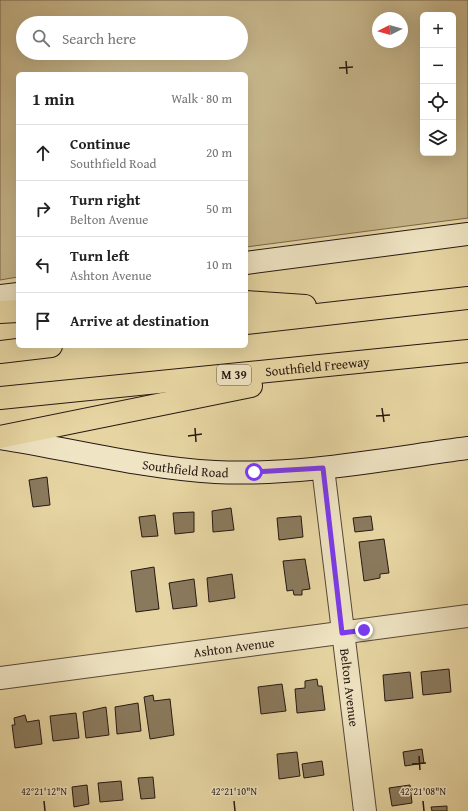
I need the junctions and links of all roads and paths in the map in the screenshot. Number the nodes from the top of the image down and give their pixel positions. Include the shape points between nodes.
1 (468, 234) edge
2 (248, 263) edge
3 (16, 294) edge
4 (0, 296) edge
5 (468, 298) edge
6 (248, 302) edge
7 (356, 309) junction
8 (16, 311) edge
9 (0, 312) edge
10 (248, 323) edge
11 (34, 348) edge
12 (468, 351) edge
13 (0, 352) edge
14 (362, 363) junction
15 (0, 398) edge
16 (0, 438) edge
17 (468, 448) edge
18 (323, 468) junction
19 (468, 616) edge
20 (342, 633) junction
21 (0, 678) edge
22 (365, 811) edge

1 - 2 street
3 - 4 street
5 - 7 highway
6 - 7 highway
7 - 10 highway
8 - 9 highway
11 - 13 highway
12 - 14 highway, Southfield Freeway / M 39
14 - 15 highway, Southfield Freeway / M 39
14 - 16 highway
16 - 18 street, Southfield Road via 181,469 254,472
17 - 18 street, Southfield Road
18 - 20 street, Belton Avenue
19 - 20 street, Ashton Avenue
20 - 21 street, Ashton Avenue
20 - 22 street, Belton Avenue

